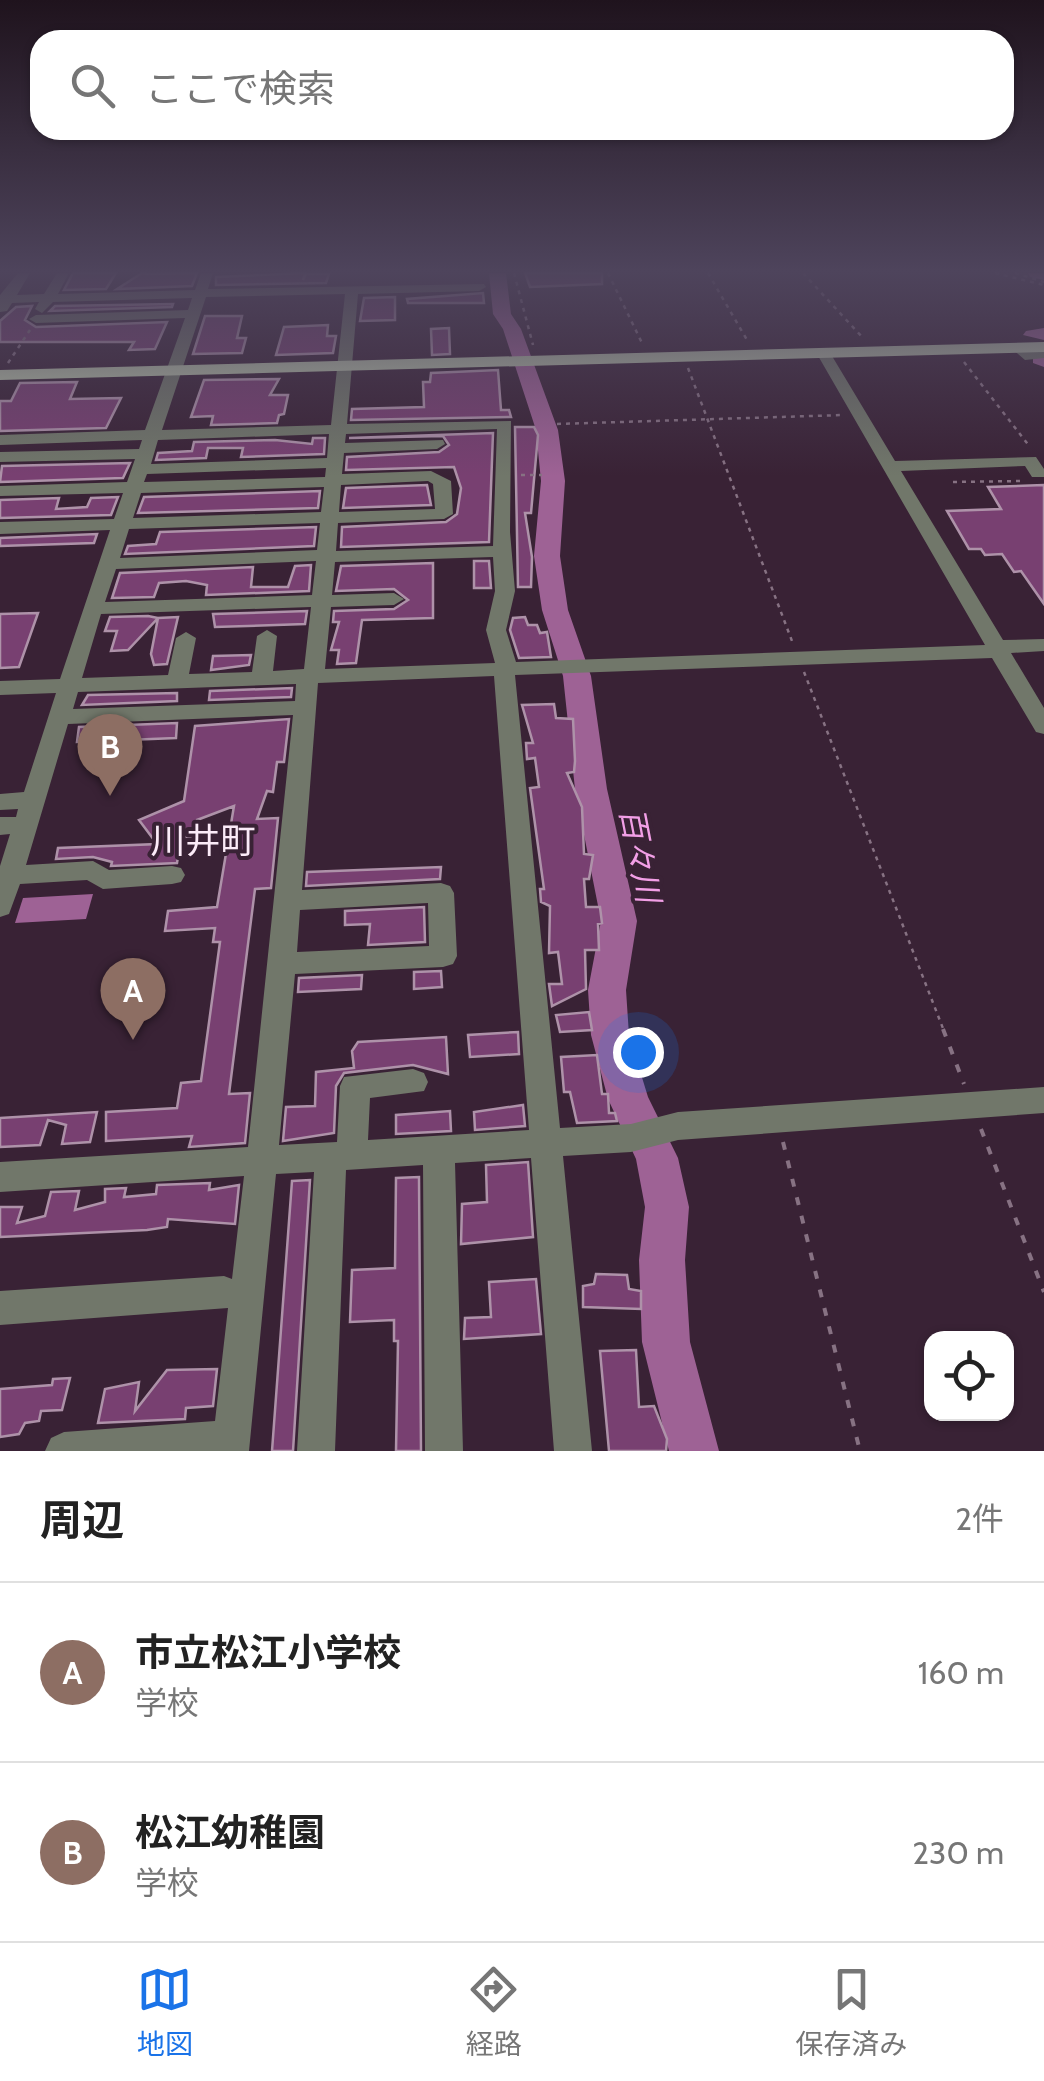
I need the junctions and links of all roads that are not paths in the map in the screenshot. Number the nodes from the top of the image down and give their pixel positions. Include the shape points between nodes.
1 (186, 341) edge
2 (346, 341) edge
3 (1036, 349) edge
4 (536, 354) junction
5 (824, 354) junction
6 (344, 363) junction
7 (1044, 367) edge
8 (177, 368) junction
9 (2, 375) edge
10 (47, 417) dead end
11 (153, 435) junction
12 (38, 439) junction
13 (0, 440) edge
14 (0, 458) edge
15 (335, 460) junction
16 (144, 461) junction
17 (438, 461) junction
18 (1035, 471) edge
19 (895, 473) junction
20 (134, 488) junction
21 (0, 491) edge
22 (330, 517) junction
23 (123, 524) junction
24 (0, 528) edge
25 (502, 551) junction
26 (326, 556) junction
27 (110, 564) junction
28 (284, 580) junction
29 (394, 600) dead end
30 (322, 601) junction
31 (93, 608) junction
32 (268, 636) dead end
33 (186, 638) dead end
34 (1044, 646) edge
35 (998, 649) junction
36 (506, 670) junction
37 (311, 675) junction
38 (262, 677) junction
39 (177, 681) junction
40 (69, 686) junction
41 (0, 688) edge
42 (296, 708) dead end
43 (60, 717) junction
44 (1044, 727) edge
45 (35, 800) junction
46 (0, 802) edge
47 (27, 825) junction
48 (0, 826) edge
49 (10, 859) edge
50 (172, 875) dead end
51 (288, 901) junction
52 (0, 906) edge
53 (282, 964) junction
54 (413, 1082) dead end
55 (1044, 1100) edge
56 (546, 1143) junction
57 (439, 1150) junction
58 (342, 1157) junction
59 (258, 1162) junction
60 (0, 1177) edge
61 (224, 1293) dead end
62 (0, 1308) edge
63 (231, 1445) edge
64 (64, 1451) edge
65 (316, 1451) edge
66 (444, 1451) edge
67 (572, 1451) edge

1 - 8 street
2 - 6 street
3 - 4 main road via 869,345
3 - 5 main road
3 - 7 street
4 - 5 main road
4 - 6 main road
5 - 19 street
6 - 8 main road
6 - 15 street
8 - 9 main road
8 - 11 street
10 - 12 street
11 - 12 street
11 - 15 street
11 - 16 street
12 - 13 street
14 - 16 street
15 - 16 street
15 - 17 street
15 - 17 street
15 - 20 street
15 - 22 street
15 - 25 street via 505,424
16 - 20 street
17 - 22 street via 444,514
18 - 19 street
19 - 35 street
20 - 21 street
20 - 23 street
22 - 23 street
22 - 26 street
23 - 24 street
23 - 27 street
25 - 26 street
25 - 36 street via 505,591 496,630
26 - 28 street
26 - 30 street
27 - 28 street
27 - 31 street
28 - 30 street
28 - 31 street
29 - 30 street
30 - 37 street
31 - 40 street
32 - 38 street
33 - 39 street
34 - 35 street
35 - 36 street
35 - 44 street
36 - 37 street
36 - 56 street
37 - 38 street
37 - 51 street
38 - 39 street
39 - 40 street
40 - 41 street
40 - 43 street
42 - 43 street
43 - 45 street
45 - 46 street
45 - 47 street
47 - 48 street
47 - 49 street
49 - 50 street via 93,870 103,880
49 - 52 street
51 - 53 street
51 - 53 street via 441,892 443,956
53 - 59 street
54 - 58 street via 355,1086
55 - 56 street
56 - 57 street
56 - 67 street
57 - 58 street
57 - 66 street
58 - 59 street
58 - 65 street
59 - 60 street
59 - 63 street
61 - 62 street
63 - 64 street

